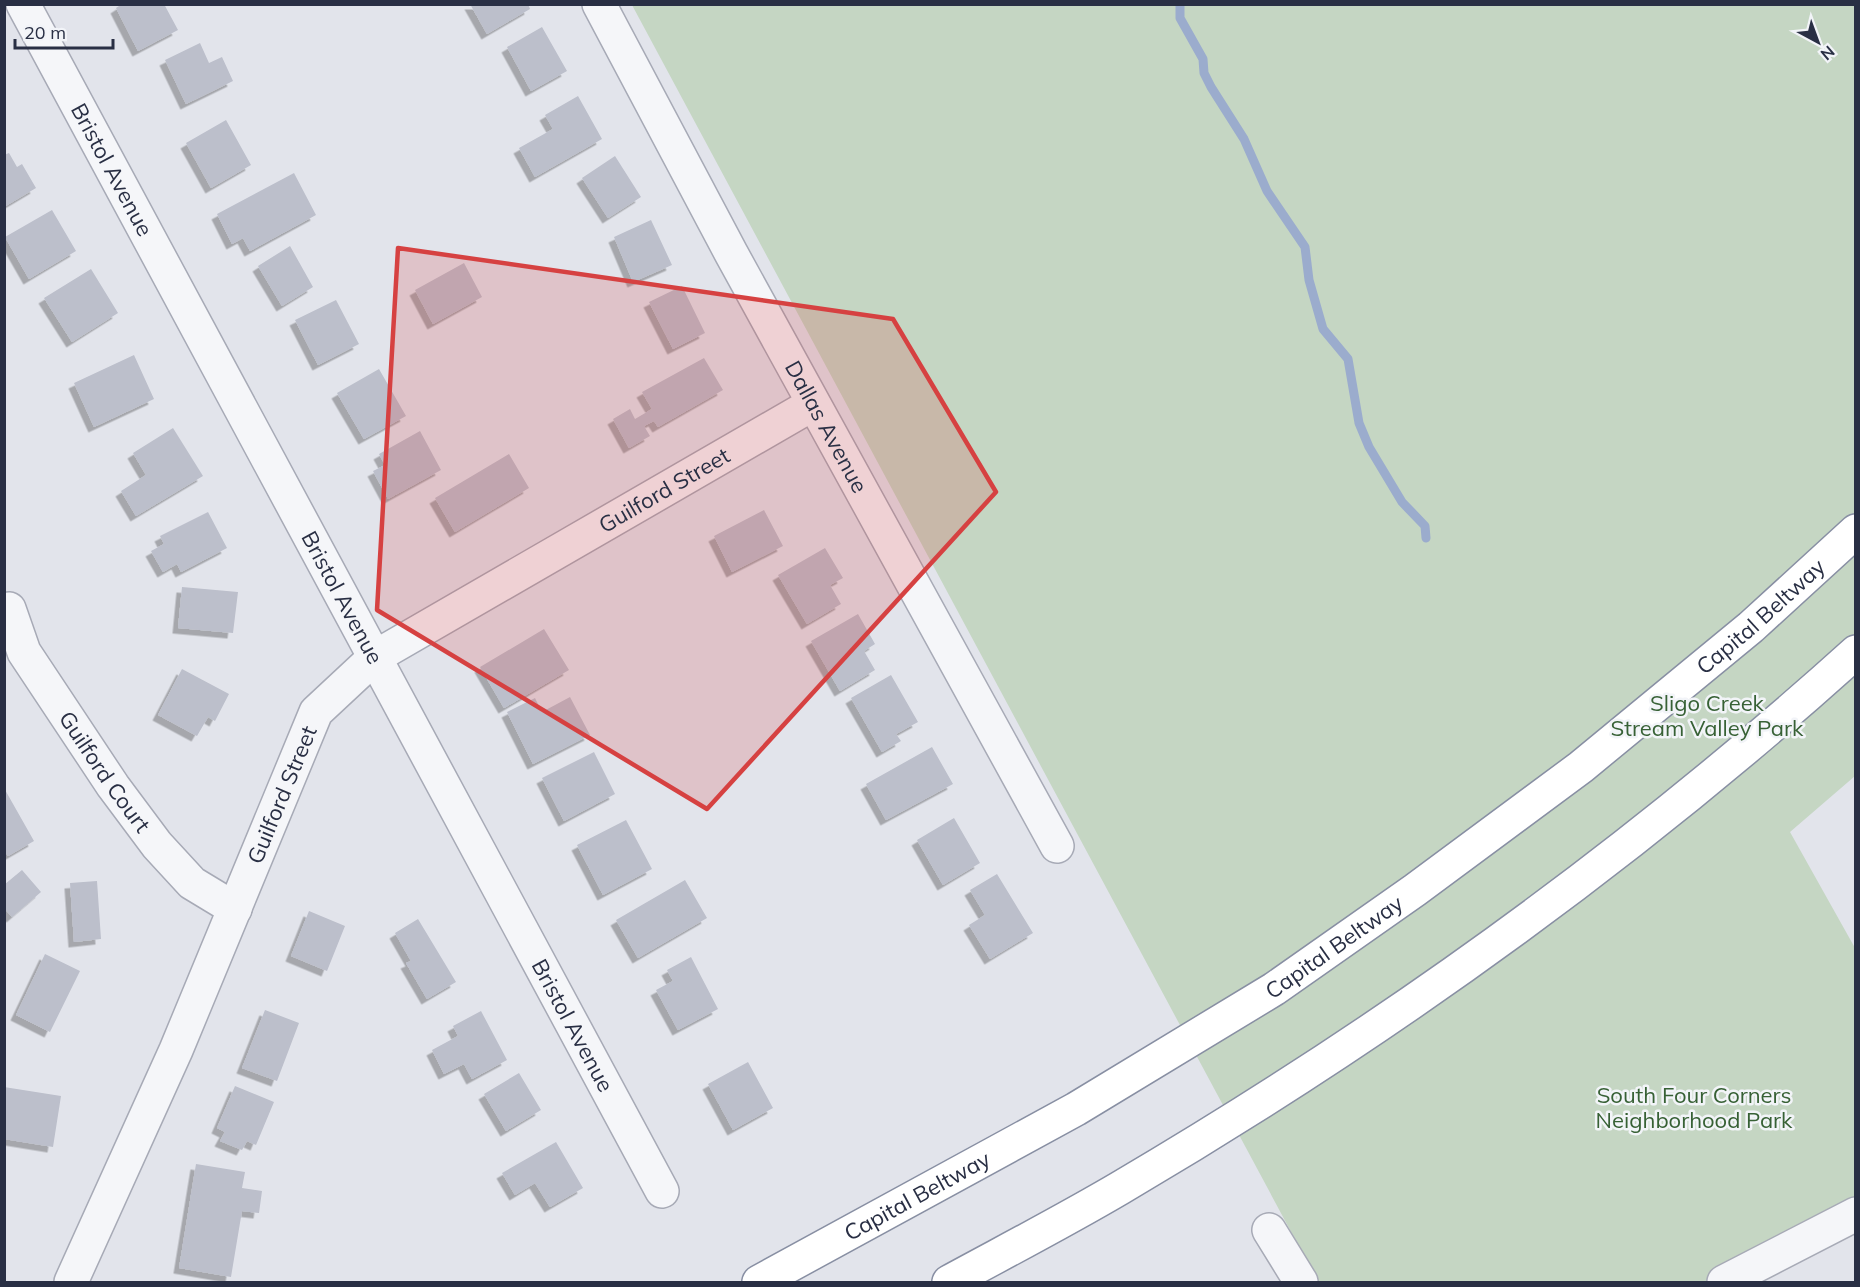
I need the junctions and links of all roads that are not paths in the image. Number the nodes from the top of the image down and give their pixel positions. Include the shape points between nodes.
1 (23, 4) edge
2 (599, 4) edge
3 (813, 404) junction
4 (1856, 531) edge
5 (9, 609) dead end
6 (1856, 652) edge
7 (375, 657) junction
8 (1057, 846) dead end
9 (235, 909) junction
10 (662, 1191) dead end
11 (1856, 1214) edge
12 (1269, 1230) dead end
13 (1768, 1273) edge
14 (71, 1282) edge
15 (759, 1282) edge
16 (949, 1282) edge
17 (1301, 1282) edge
18 (1724, 1282) edge

1 - 7 street, Bristol Avenue
2 - 3 street, Dallas Avenue
3 - 7 street, Guilford Street
3 - 8 street, Dallas Avenue
4 - 15 highway, Capital Beltway via 1751,627 1581,767 1274,989 1076,1109
5 - 9 street, Guilford Court via 24,652 157,845 192,883
6 - 16 highway via 1638,838 1468,964 1317,1066 1119,1189
7 - 9 street, Guilford Street via 316,712
7 - 10 street, Bristol Avenue
9 - 14 street, Guilford Street
11 - 13 street
12 - 17 street
13 - 18 street

